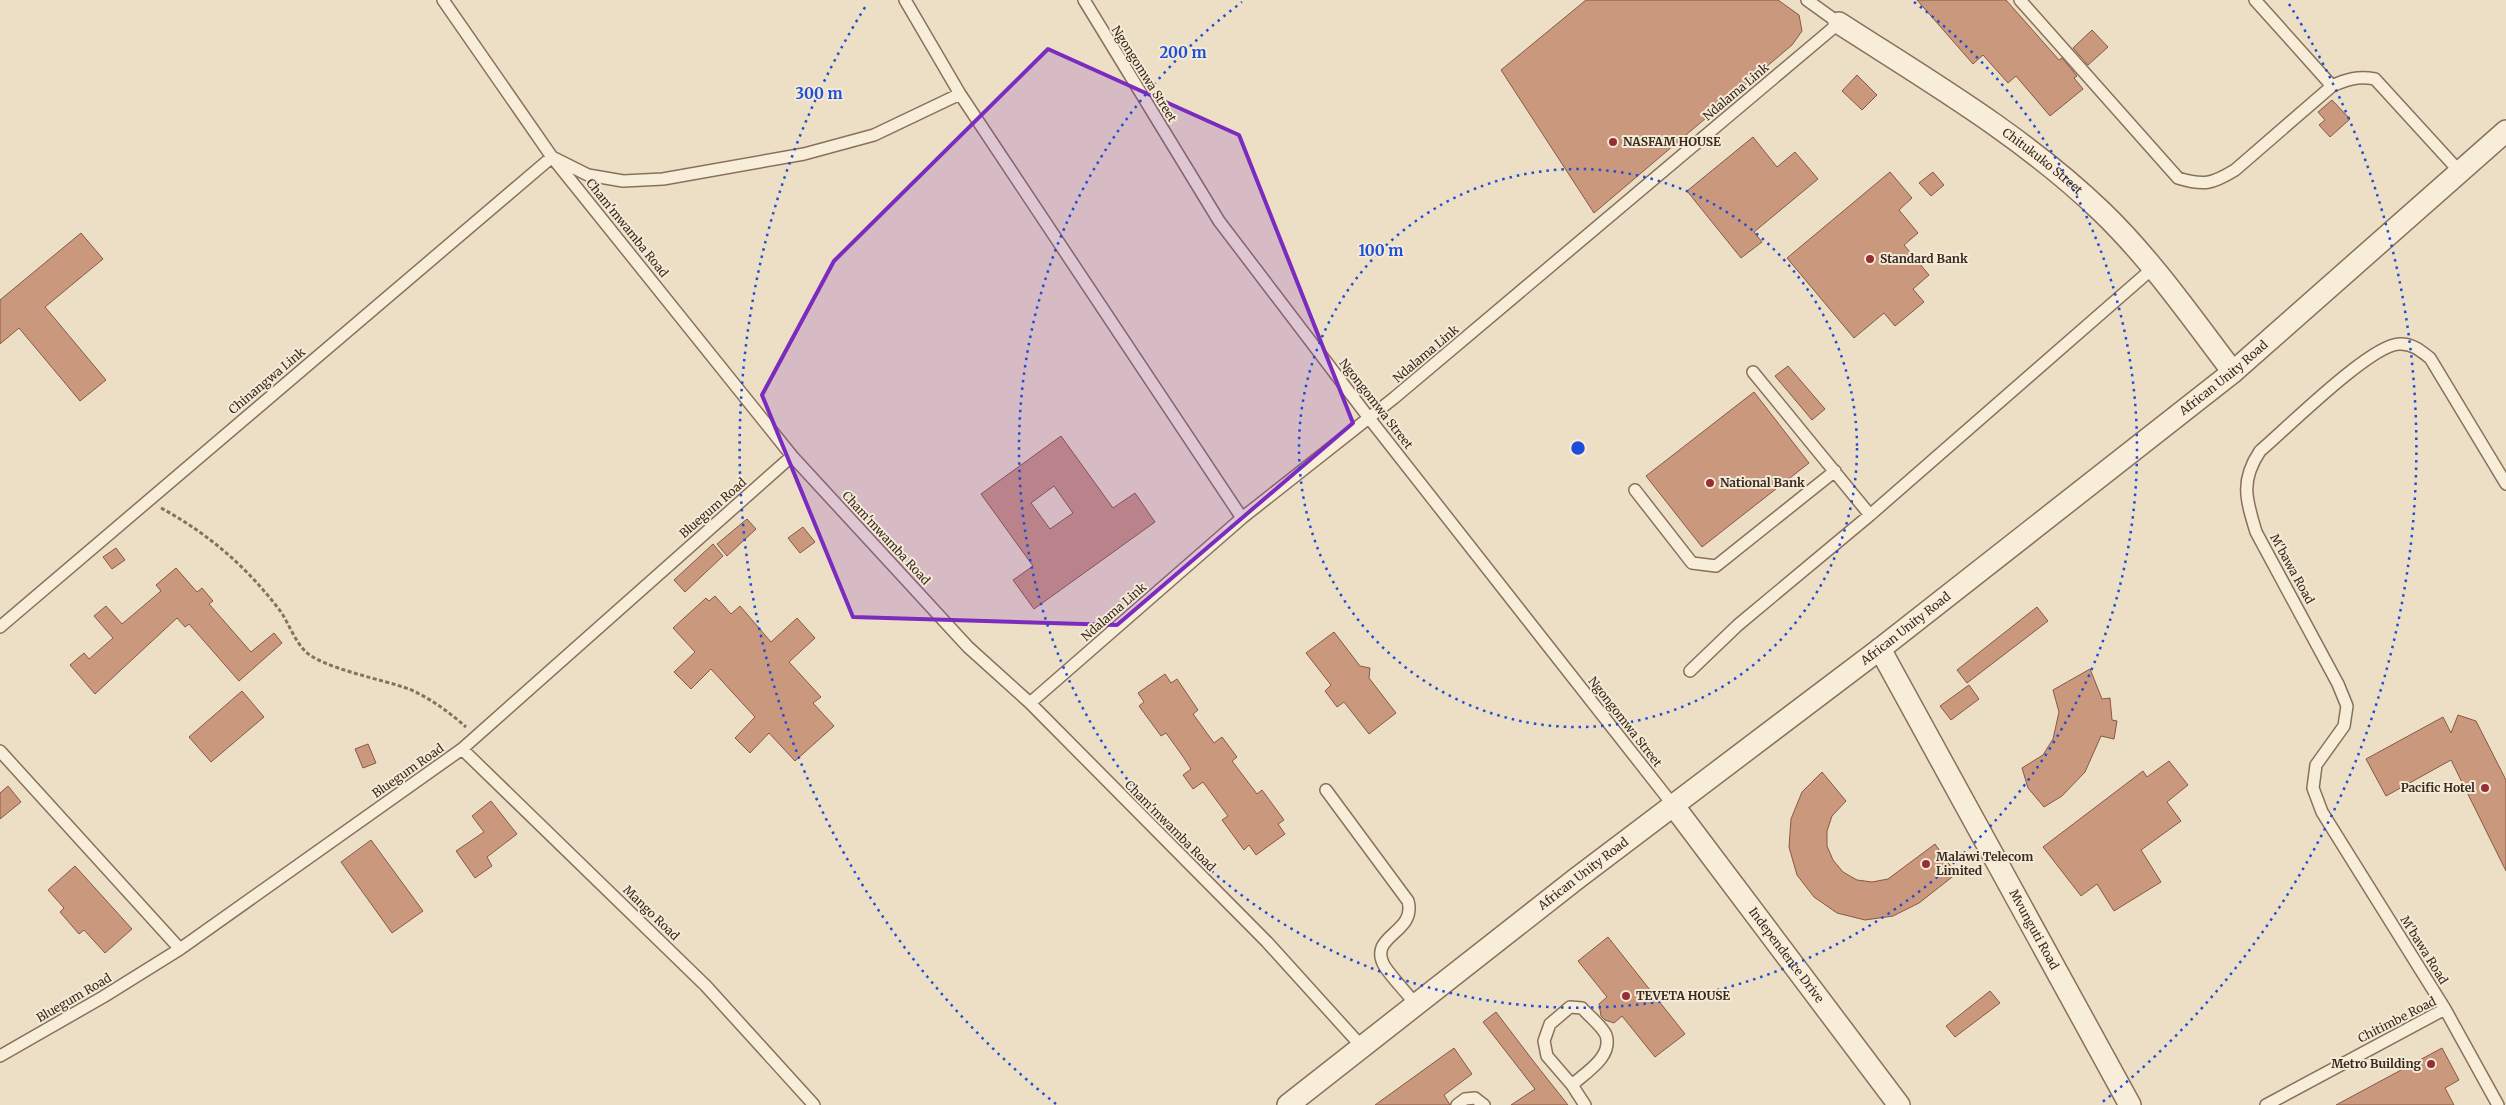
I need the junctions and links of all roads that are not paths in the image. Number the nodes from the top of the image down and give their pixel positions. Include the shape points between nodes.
1 (443, 0) edge
2 (905, 0) edge
3 (1084, 0) edge
4 (1807, 0) edge
5 (2020, 0) edge
6 (2255, 0) edge
7 (1839, 23) junction
8 (2332, 86) junction
9 (960, 94) junction
10 (2506, 131) edge
11 (552, 157) junction
12 (2460, 172) junction
13 (2153, 268) junction
14 (1753, 372) dead end
15 (2233, 372) junction
16 (1368, 418) junction
17 (792, 456) junction
18 (1835, 471) junction
19 (2506, 484) edge
20 (1635, 490) dead end
21 (1870, 515) junction
22 (1242, 518) junction
23 (0, 627) edge
24 (1880, 649) junction
25 (1690, 672) dead end
26 (1030, 703) junction
27 (462, 749) junction
28 (0, 751) edge
29 (1326, 790) dead end
30 (1673, 805) junction
31 (180, 949) junction
32 (1417, 1006) junction
33 (2445, 1009) junction
34 (1363, 1048) junction
35 (0, 1056) edge
36 (1572, 1084) junction
37 (814, 1105) edge
38 (1288, 1105) edge
39 (1457, 1105) edge
40 (1484, 1105) edge
41 (1584, 1105) edge
42 (1899, 1105) edge
43 (2130, 1105) edge
44 (2266, 1105) edge
45 (2498, 1105) edge

1 - 11 lane, Cham'mwamba Road
2 - 9 lane
3 - 16 lane, Ngongomwa Street via 1219,221
4 - 7 lane, Chitukuko Street
5 - 8 lane via 2178,178 2198,184 2217,181 2234,170
6 - 8 lane
7 - 13 street, Chitukuko Street via 1993,123 2057,172 2101,212
7 - 16 lane, Ndalama Link
8 - 12 lane via 2361,76 2375,79
9 - 11 lane via 874,135 804,154 663,179 623,181 588,175
9 - 22 lane
10 - 12 street, African Unity Road
11 - 17 lane, Cham'mwamba Road
11 - 23 lane, Chinangwa Link
12 - 15 street, African Unity Road
13 - 15 street, Chitukuko Street
13 - 21 lane
14 - 18 lane
15 - 24 street, African Unity Road
16 - 22 lane, Ndalama Link
16 - 30 lane, Ngongomwa Street
17 - 26 lane, Cham'mwamba Road via 968,647
17 - 27 lane, Bluegum Road
18 - 20 lane via 1716,566 1692,563
18 - 21 lane
19 - 33 lane, M'bawa Road via 2430,358 2416,347 2399,344 2361,362 2260,451 2250,466 2246,485 2256,532 2338,684 2346,706 2344,726 2316,765 2313,788 2322,812
21 - 25 lane via 1738,625
22 - 26 lane, Ndalama Link
24 - 30 street, African Unity Road
24 - 43 street, Mvunguti Road
26 - 34 lane, Cham'mwamba Road via 1266,942
27 - 31 lane, Bluegum Road
27 - 37 lane, Mango Road via 706,986
28 - 31 lane
29 - 32 lane via 1408,901 1411,911 1408,920 1390,935 1381,955 1384,966
30 - 32 street, African Unity Road
30 - 42 street, Independence Drive
31 - 35 lane, Bluegum Road via 103,998
32 - 34 street, African Unity Road
33 - 44 lane, Chitimbe Road
33 - 45 lane, Chitimbe Road
34 - 38 street, African Unity Road
36 - 36 lane via 1547,1056 1544,1041 1550,1024 1570,1007 1582,1008 1605,1034 1607,1047 1602,1058
36 - 41 lane
39 - 40 lane via 1465,1099 1475,1098

